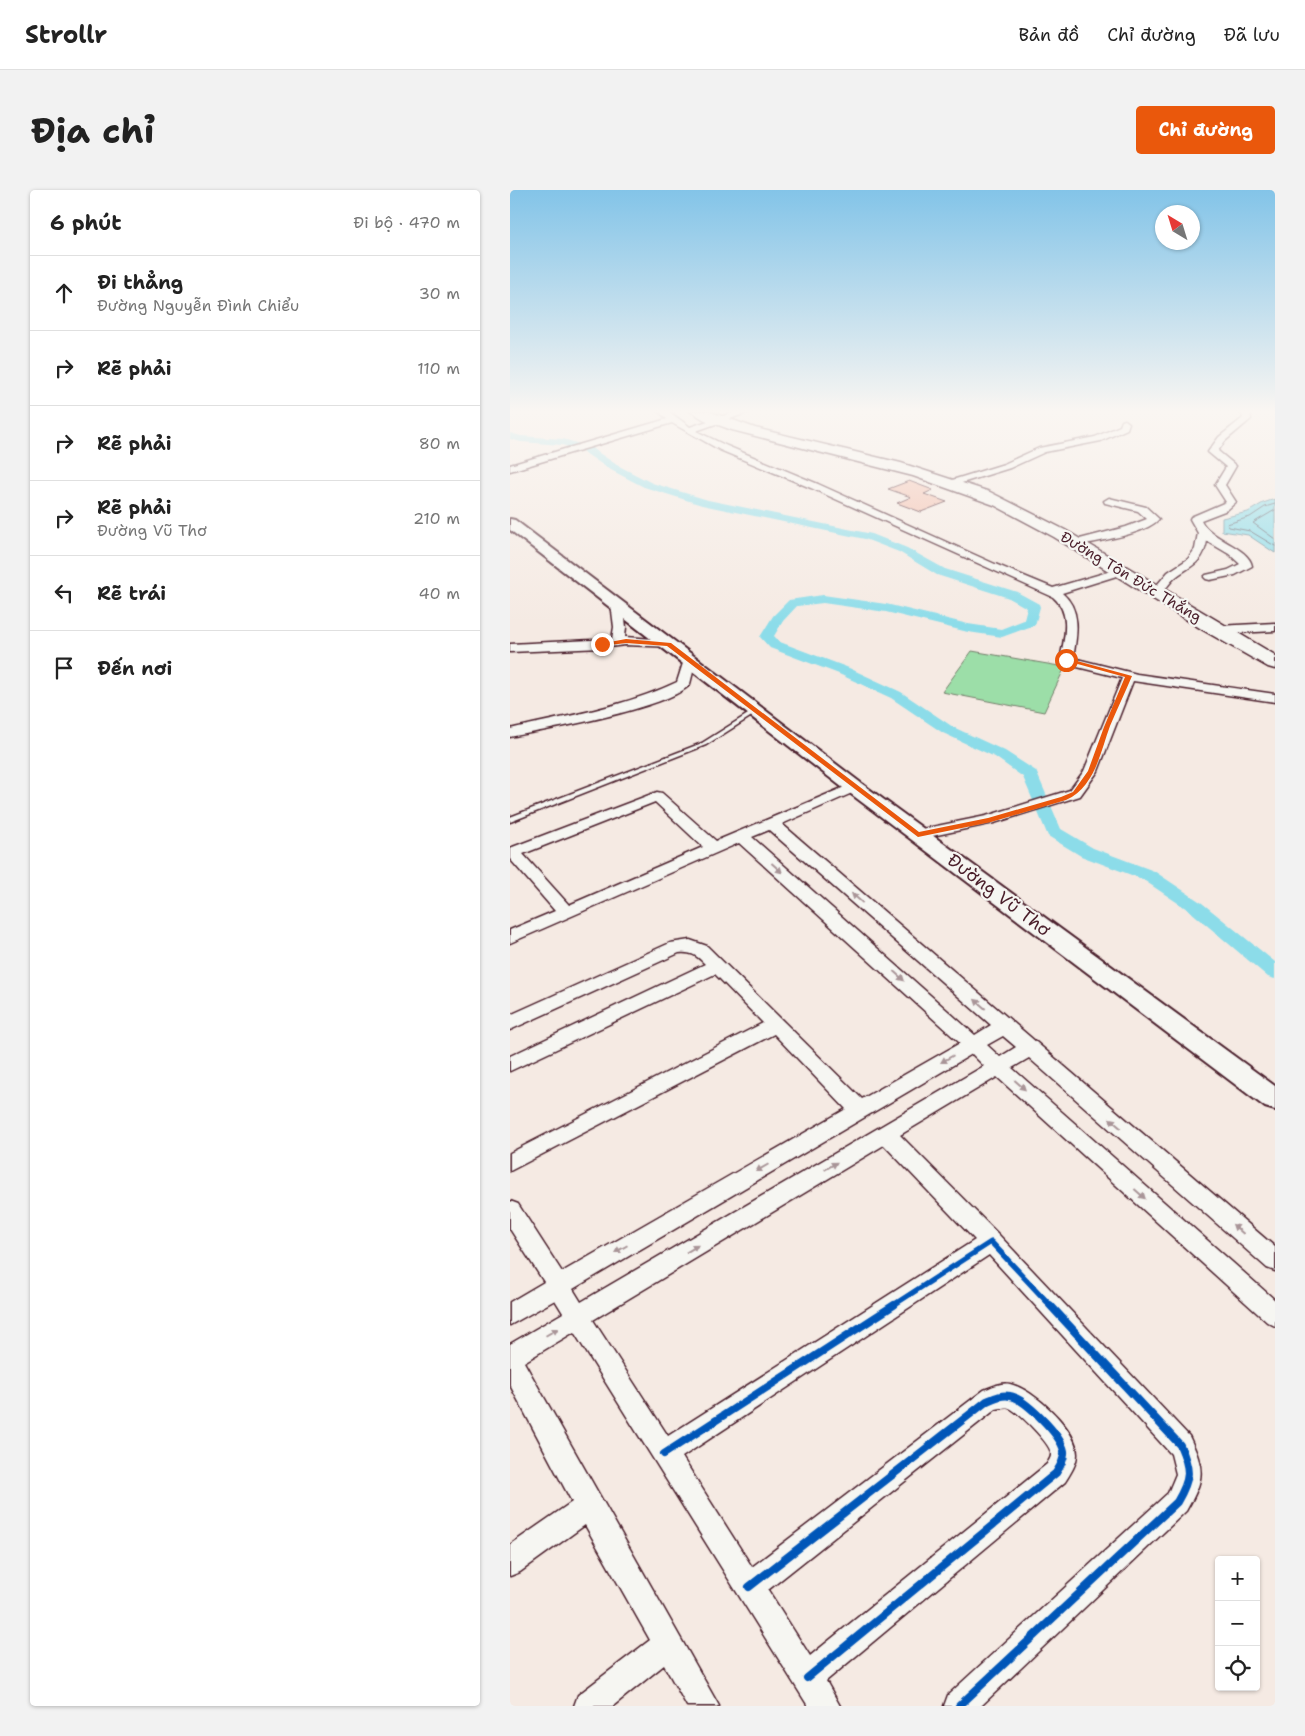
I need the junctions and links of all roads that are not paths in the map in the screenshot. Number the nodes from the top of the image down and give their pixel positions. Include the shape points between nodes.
1 (804, 482) edge
2 (948, 482) edge
3 (956, 482) edge
4 (1222, 482) edge
5 (952, 483) junction
6 (1109, 501) dead end
7 (510, 523) edge
8 (1203, 533) junction
9 (1076, 543) junction
10 (1122, 571) junction
11 (1210, 577) dead end
12 (1052, 592) junction
13 (1157, 592) junction
14 (617, 603) junction
15 (1275, 627) edge
16 (1218, 630) junction
17 (618, 642) junction
18 (669, 644) junction
19 (510, 648) edge
20 (690, 660) junction
21 (1275, 663) edge
22 (1129, 676) junction
23 (1275, 698) edge
24 (756, 711) junction
25 (510, 733) edge
26 (854, 787) junction
27 (510, 820) edge
28 (771, 823) junction
29 (918, 834) junction
30 (741, 836) junction
31 (714, 848) junction
32 (512, 854) edge
33 (566, 912) junction
34 (510, 937) edge
35 (717, 966) junction
36 (510, 1023) edge
37 (776, 1025) junction
38 (1005, 1026) junction
39 (974, 1044) junction
40 (1030, 1048) junction
41 (510, 1064) edge
42 (999, 1066) junction
43 (1275, 1100) edge
44 (860, 1110) junction
45 (886, 1134) junction
46 (510, 1163) edge
47 (510, 1210) edge
48 (991, 1242) junction
49 (1275, 1261) edge
50 (558, 1286) junction
51 (510, 1314) edge
52 (1275, 1315) edge
53 (578, 1317) junction
54 (510, 1357) edge
55 (510, 1362) edge
56 (664, 1454) junction
57 (589, 1506) junction
58 (510, 1562) edge
59 (749, 1586) junction
60 (668, 1644) junction
61 (807, 1678) junction
62 (589, 1706) edge
63 (704, 1706) edge
64 (825, 1706) edge
65 (959, 1706) edge

1 - 12 street
2 - 5 highway, Đường Tôn Đức Thắng
3 - 5 street
4 - 8 street via 1220,485 1231,502 1195,519
5 - 9 highway, Đường Tôn Đức Thắng via 986,496
6 - 9 street via 1142,509 1154,519 1137,527
7 - 14 main road, Đường Vũ Thơ
8 - 11 street via 1230,548 1246,563 1240,570
8 - 13 street via 1200,548 1192,561 1172,574
9 - 10 highway, Đường Tôn Đức Thắng
10 - 12 street
10 - 13 highway, Đường Tôn Đức Thắng
12 - 22 street via 1061,597 1071,610 1072,629 1066,660
13 - 16 highway, Đường Tôn Đức Thắng
14 - 17 street
14 - 18 main road, Đường Vũ Thơ
15 - 16 street
16 - 21 highway, Đường Tôn Đức Thắng
17 - 18 street
17 - 19 street
18 - 20 main road, Đường Vũ Thơ
20 - 24 main road, Đường Vũ Thơ
20 - 25 street via 683,684 670,691 610,712
22 - 23 street
22 - 29 street via 1091,771 1075,793 989,820
24 - 26 main road, Đường Vũ Thơ
24 - 27 lane via 704,744
26 - 28 street
26 - 29 main road, Đường Vũ Thơ
28 - 30 street
38 -> 28 street
29 - 43 main road, Đường Vũ Thơ
30 - 31 street
30 -> 39 street
31 - 32 street via 657,796
31 - 33 street
32 - 33 street
33 - 34 street
35 - 36 street via 701,950 690,946 676,947
35 - 37 street
35 - 41 street
37 - 44 street
37 - 46 street
38 - 39 street
38 - 40 street
39 - 42 street
39 -> 44 street
40 - 42 street
49 -> 40 street
42 - 45 street
42 -> 52 street
44 -> 50 street
45 - 48 street
53 -> 45 street
47 - 50 street
48 - 56 street
48 - 65 street via 1180,1446 1190,1466 1187,1485 1177,1502
50 - 51 street
50 - 53 street
54 -> 53 street
53 - 56 street
55 - 57 street
56 - 59 street
57 - 58 street
57 - 60 street
59 - 61 street
59 - 61 street via 987,1401 999,1396 1012,1396 1026,1404 1064,1449 1063,1462 1056,1473
60 - 62 street
60 - 63 street
61 - 64 street

